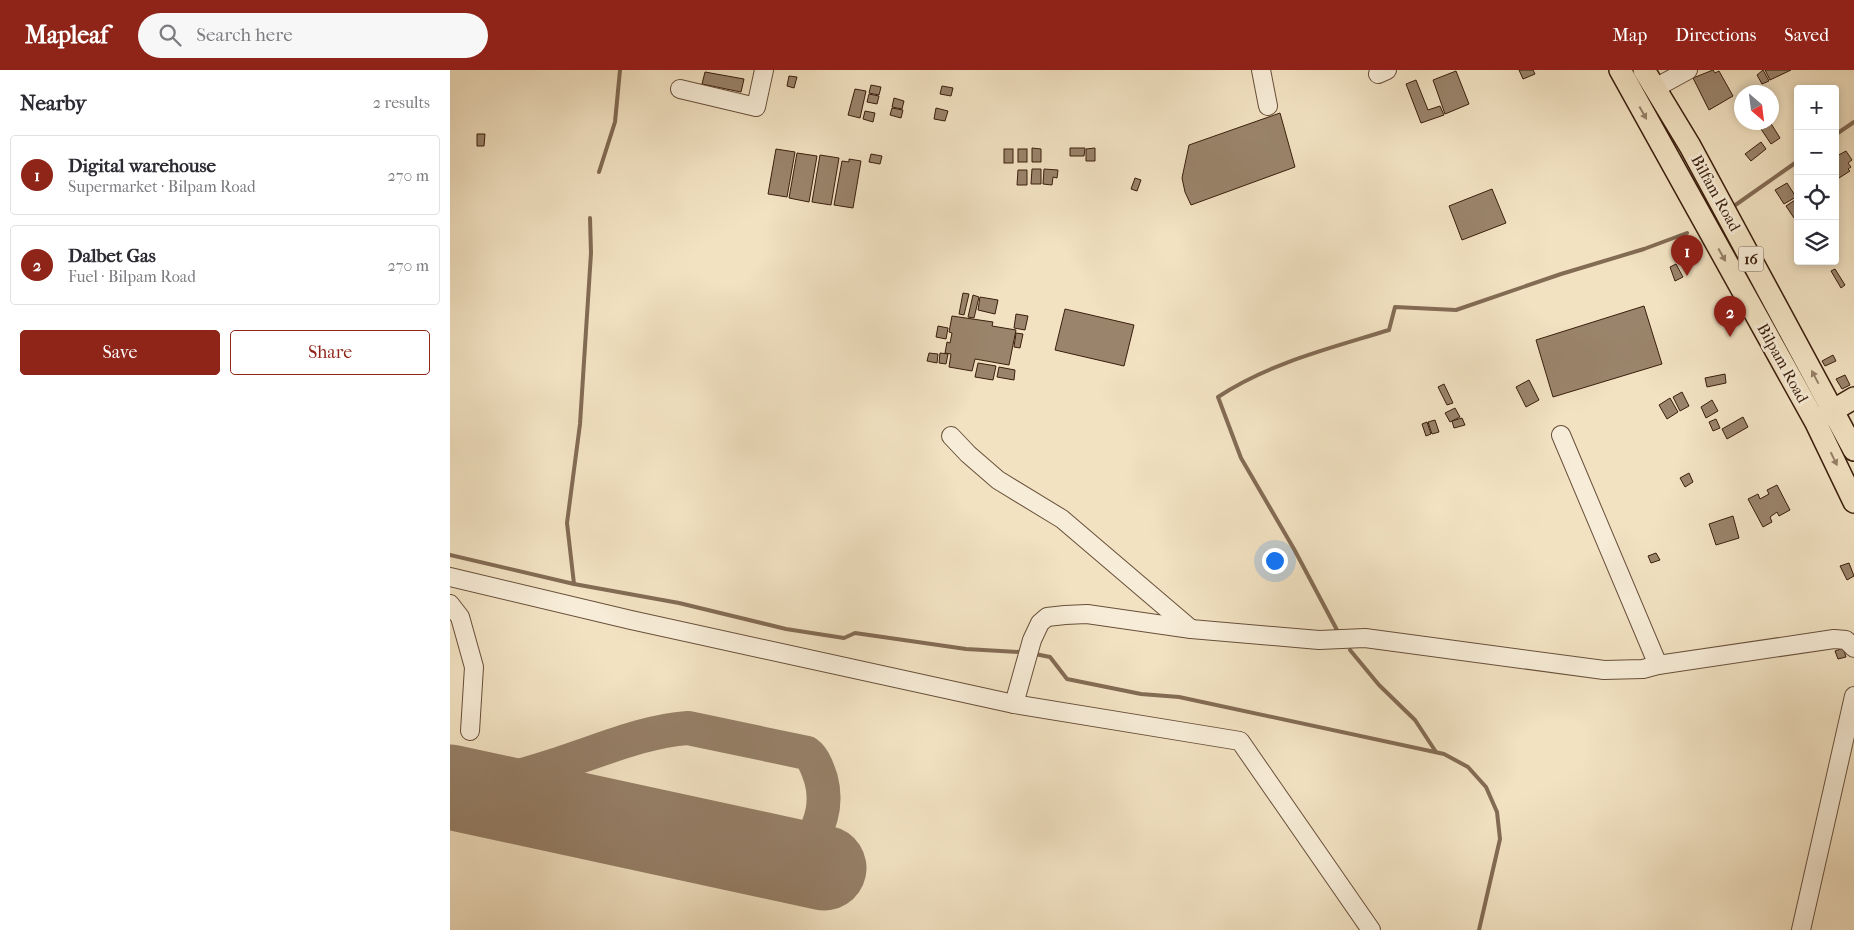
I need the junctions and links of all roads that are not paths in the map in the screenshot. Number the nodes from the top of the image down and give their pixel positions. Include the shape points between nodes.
1 (764, 70) edge
2 (1261, 70) edge
3 (1620, 70) edge
4 (1644, 70) edge
5 (1688, 70) edge
6 (1655, 88) junction
7 (680, 89) dead end
8 (1268, 106) dead end
9 (1854, 398) edge
10 (1816, 423) junction
11 (1561, 434) dead end
12 (951, 436) dead end
13 (1854, 450) edge
14 (1854, 502) edge
15 (450, 577) edge
16 (450, 604) edge
17 (1191, 630) junction
18 (1854, 648) edge
19 (1658, 665) junction
20 (1854, 696) edge
21 (1014, 704) junction
22 (470, 731) dead end
23 (1371, 930) edge
24 (1801, 930) edge

1 - 7 street via 756,107
2 - 8 street
3 -> 10 main road, Bilpam Road / 16
4 - 6 main road, Bilfam Road / 16
5 - 6 street
13 -> 6 main road, Bilfam Road / 16 via 1690,146
9 - 10 main road
10 -> 14 main road, Bilpam Road / 16
11 - 19 street
12 - 17 street via 998,480 1062,519
15 - 21 street
16 - 22 street via 460,617 474,666
17 - 19 street via 1319,640 1365,638 1604,670 1643,669
17 - 21 street via 1087,614 1047,617 1040,623 1032,640
18 - 19 street via 1846,640 1834,639
20 - 24 street
21 - 23 street via 1240,742

